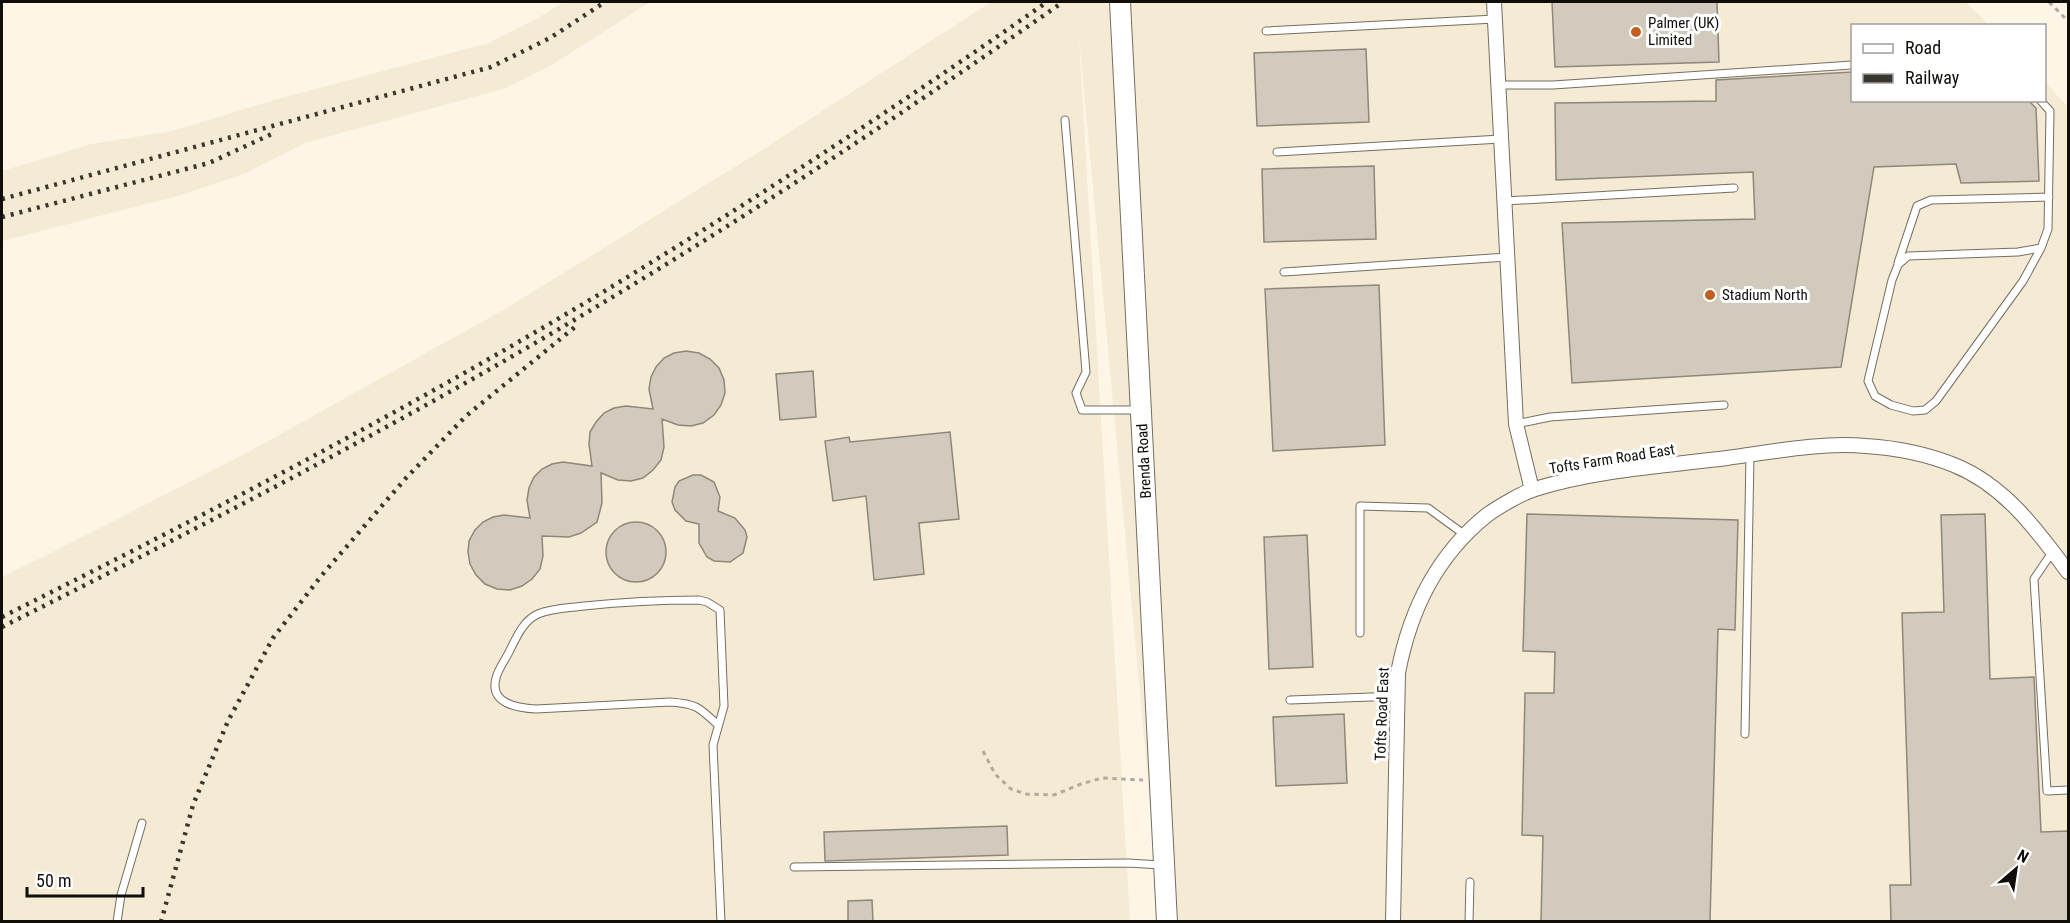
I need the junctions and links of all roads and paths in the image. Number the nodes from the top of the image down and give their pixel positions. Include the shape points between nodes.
1 (1120, 2) edge
2 (1494, 2) edge
3 (2049, 2) edge
4 (1495, 19) junction
5 (2068, 21) edge
6 (1266, 31) dead end
7 (1851, 66) edge
8 (1498, 84) junction
9 (2042, 102) edge
10 (1065, 120) dead end
11 (1501, 139) junction
12 (1277, 152) dead end
13 (1734, 188) dead end
14 (2049, 197) junction
15 (1504, 201) junction
16 (2041, 248) junction
17 (1508, 257) junction
18 (1898, 266) junction
19 (1284, 272) dead end
20 (1724, 405) dead end
21 (1141, 410) junction
22 (1516, 424) junction
23 (1750, 455) junction
24 (1532, 490) junction
25 (1465, 535) junction
26 (2053, 551) junction
27 (2068, 572) edge
28 (1360, 633) dead end
29 (1398, 696) junction
30 (1290, 700) dead end
31 (718, 725) junction
32 (1745, 734) dead end
33 (983, 751) dead end
34 (1160, 780) junction
35 (2068, 790) edge
36 (142, 823) dead end
37 (1164, 865) junction
38 (794, 867) dead end
39 (1470, 882) dead end
40 (117, 921) edge
41 (721, 921) edge
42 (1167, 921) edge
43 (1393, 921) edge
44 (1469, 921) edge

1 - 21 main road, Brenda Road
2 - 4 street, Tofts Farm Road East
3 - 5 path
4 - 6 lane
4 - 8 street, Tofts Farm Road East
7 - 8 lane via 1553,85
8 - 11 street, Tofts Farm Road East
9 - 14 lane via 2050,111
10 - 21 lane via 1086,372 1076,393 1082,410
11 - 12 lane
11 - 15 street, Tofts Farm Road East
13 - 15 lane
14 - 16 lane via 2048,229
14 - 18 lane via 1931,200 1917,206
15 - 17 street, Tofts Farm Road East
16 - 18 lane via 1908,256
16 - 18 lane via 2017,291 1936,401 1925,410 1891,405 1875,396 1868,381
17 - 19 lane
17 - 22 street, Tofts Farm Road East
20 - 22 lane via 1550,417
21 - 34 main road, Brenda Road
22 - 24 street, Tofts Farm Road East
23 - 24 street, Tofts Farm Road East via 1612,472
23 - 26 street, Tofts Farm Road East via 1864,445 1914,451 1957,466 1999,492 2026,517
23 - 32 lane
24 - 25 street, Tofts Road East via 1489,514
25 - 28 lane via 1428,508 1360,506
25 - 29 street, Tofts Road East via 1415,609 1404,641
26 - 27 street, Tofts Farm Road East
26 - 35 lane via 2034,579 2047,791
29 - 30 lane
29 - 43 street, Tofts Road East
31 - 31 lane via 724,706 720,610 699,600 639,600 538,614 519,633 496,678 495,690 500,699 520,708 670,702 700,708
31 - 41 lane via 713,745
33 - 34 path via 994,774 1011,789 1026,794 1054,795 1102,778
34 - 37 main road, Brenda Road
36 - 40 lane
37 - 38 lane
37 - 42 main road, Brenda Road
39 - 44 lane

